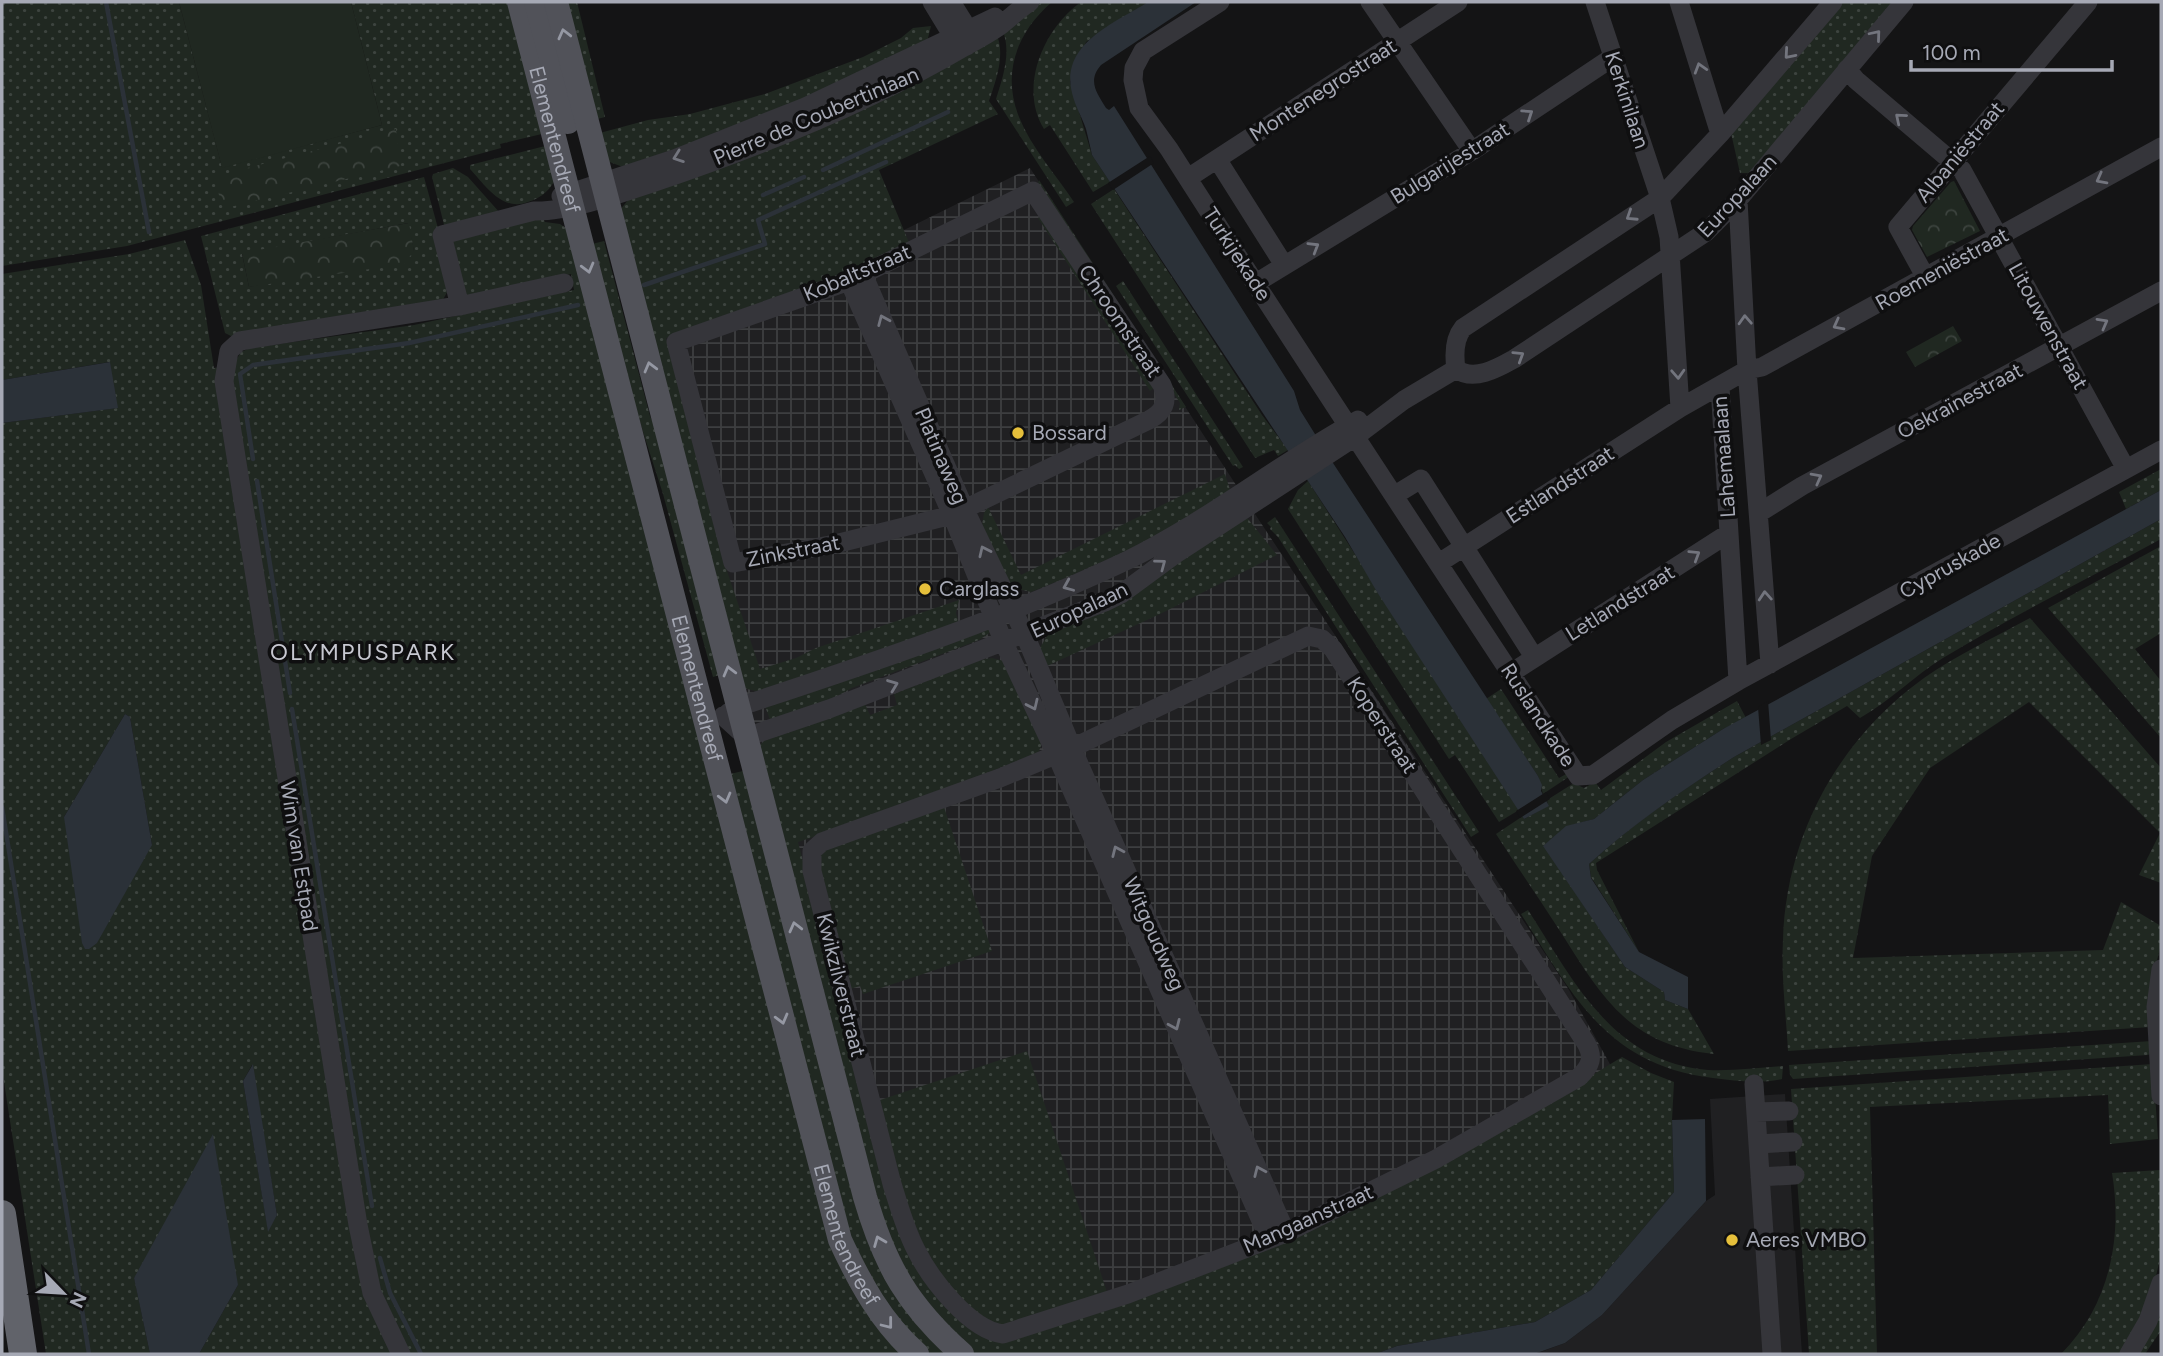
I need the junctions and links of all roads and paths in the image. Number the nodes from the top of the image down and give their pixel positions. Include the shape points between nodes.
1 (519, 2) edge
2 (536, 2) edge
3 (556, 2) edge
4 (932, 2) edge
5 (951, 2) edge
6 (1220, 2) edge
7 (1370, 2) edge
8 (1458, 2) edge
9 (1595, 2) edge
10 (1679, 2) edge
11 (1833, 2) edge
12 (1904, 2) edge
13 (2088, 2) edge
14 (1022, 7) edge
15 (962, 37) junction
16 (1396, 41) junction
17 (1613, 57) junction
18 (1847, 69) junction
19 (570, 130) junction
20 (1720, 134) junction
21 (2161, 146) edge
22 (1472, 151) junction
23 (1217, 159) junction
24 (1952, 162) junction
25 (1188, 177) junction
26 (1033, 191) joint
27 (588, 193) junction
28 (1660, 198) junction
29 (1738, 200) junction
30 (1998, 238) junction
31 (1671, 257) junction
32 (1284, 265) junction
33 (856, 277) junction
34 (1926, 278) junction
35 (564, 283) dead end
36 (1256, 283) junction
37 (2161, 291) edge
38 (460, 306) junction
39 (676, 342) joint
40 (2060, 347) junction
41 (1456, 369) junction
42 (1747, 370) junction
43 (1720, 386) junction
44 (1680, 408) junction
45 (1343, 437) junction
46 (2161, 450) edge
47 (2126, 469) junction
48 (1289, 471) junction
49 (1395, 495) junction
50 (958, 512) junction
51 (1759, 513) junction
52 (1729, 533) junction
53 (1463, 547) junction
54 (1439, 563) junction
55 (1002, 614) junction
56 (1025, 635) junction
57 (1004, 643) junction
58 (1534, 657) junction
59 (1770, 664) junction
60 (1511, 673) junction
61 (1738, 681) junction
62 (723, 719) junction
63 (746, 737) junction
64 (1064, 751) junction
65 (2161, 975) edge
66 (1591, 1062) joint
67 (1754, 1084) dead end
68 (2161, 1096) edge
69 (1789, 1111) dead end
70 (1756, 1112) junction
71 (1793, 1142) dead end
72 (1758, 1144) junction
73 (1795, 1175) dead end
74 (1760, 1177) junction
75 (2, 1214) edge
76 (1278, 1236) junction
77 (2161, 1283) edge
78 (1003, 1334) joint
79 (23, 1354) edge
80 (401, 1354) edge
81 (917, 1354) edge
82 (962, 1354) edge
83 (1772, 1354) edge
84 (2129, 1354) edge

1 - 19 main road, Elementendreef
2 - 19 main road, Elementendreef
19 -> 3 main road, Elementendreef
4 - 15 street
5 - 15 street
6 - 25 street, Turkijekade via 1143,51 1134,68 1139,108
7 - 16 street
8 - 16 street, Montenegrostraat
9 - 17 street, Kerkinilaan
20 -> 10 street
11 -> 20 street
18 -> 12 street, Europalaan
13 - 24 street, Albaniëstraat
14 - 15 street, Pierre de Coubertinlaan
15 - 27 street, Pierre de Coubertinlaan via 869,98 782,135 679,174
16 - 22 street
16 - 23 street, Montenegrostraat
22 -> 17 street, Bulgarijestraat
17 - 28 street, Kerkinilaan
24 -> 18 street, Litouwenstraat
18 - 29 street, Europalaan
19 - 27 main road, Elementendreef
19 - 27 main road, Elementendreef
20 - 28 street
21 -> 30 street, Roemeniëstraat
32 -> 22 street, Bulgarijestraat
23 - 25 street, Montenegrostraat
23 - 32 street
24 - 30 street, Litouwenstraat via 1962,170
24 - 34 street, Albaniëstraat via 1898,227
25 - 36 street, Turkijekade
26 - 33 street, Kobaltstraat
26 - 50 street, Chroomstraat via 1162,385 1166,398 1161,412 1149,420
27 - 38 street, Pierre de Coubertinlaan via 541,202 534,211 442,235
62 -> 27 main road, Elementendreef
27 -> 62 main road, Elementendreef via 636,447
28 - 31 street, Kerkinilaan
28 -> 41 street via 1463,328 1456,342
29 - 31 street, Europalaan via 1706,232
42 -> 29 street, Lahemaalaan
30 - 34 street, Roemeniëstraat
30 - 40 street, Litouwenstraat
41 -> 31 street, Europalaan via 1469,374 1494,370
31 -> 44 street, Lahemaalaan
32 - 36 street, Bulgarijestraat
33 - 39 street, Kobaltstraat
33 - 50 street, Platinaweg
34 -> 42 street, Roemeniëstraat
35 - 38 street
36 - 45 street, Turkijekade
40 -> 37 street, Oekraïnestraat
38 - 80 street, Wim van Estpad via 240,341 229,351 224,381 358,1225 372,1293
39 - 50 street, Zinkstraat via 733,563 835,544
40 - 47 street, Litouwenstraat
51 -> 40 street, Oekraïnestraat
41 - 45 street, Europalaan via 1404,400 1382,407
42 - 43 street, Roemeniëstraat
42 - 51 street, Lahemaalaan
43 - 44 street, Lahemaalaan
43 - 52 street, Lahemaalaan
44 - 53 street, Estlandstraat
45 - 48 street, Europalaan
45 - 49 street, Ruslandkade
46 - 47 street, Cypruskade
47 - 59 street, Cypruskade
48 -> 55 street, Europalaan via 1152,547
56 -> 48 street, Europalaan via 1121,594
49 - 53 street, Ruslandkade via 1421,479
49 - 54 street, Ruslandkade
50 - 55 street, Platinaweg
59 -> 51 street, Lahemaalaan
58 -> 52 street, Letlandstraat
52 - 61 street, Lahemaalaan
53 - 54 street, Estlandstraat
53 - 58 street, Ruslandkade
54 - 60 street, Ruslandkade
55 - 56 street, Platinaweg
55 - 57 street, Platinaweg
55 - 62 street, Europalaan
56 - 57 street, Europalaan
56 - 64 street, Witgoudweg
63 -> 57 street, Europalaan
57 -> 64 street, Witgoudweg
58 - 60 street, Letlandstraat
59 - 61 street, Cypruskade
60 - 61 street, Ruslandkade via 1578,776 1585,777
62 - 63 main road, Elementendreef
62 -> 81 main road, Elementendreef via 840,1240 872,1304
82 -> 63 main road, Elementendreef via 907,1295 876,1235
64 - 66 street, Koperstraat via 1301,638 1322,639 1333,649 1592,1052
64 - 76 street, Witgoudweg
64 - 78 street, Kwikzilverstraat via 822,842 812,851 812,872 904,1221 933,1278 978,1324
65 - 68 street via 2157,1007
66 - 76 street, Mangaanstraat via 1579,1077 1436,1159
67 - 70 street
69 - 70 street
70 - 72 street
71 - 72 street
72 - 74 street
73 - 74 street
74 - 83 street
75 - 79 highway
76 - 78 street, Mangaanstraat via 1128,1294
77 - 84 street via 2148,1321

